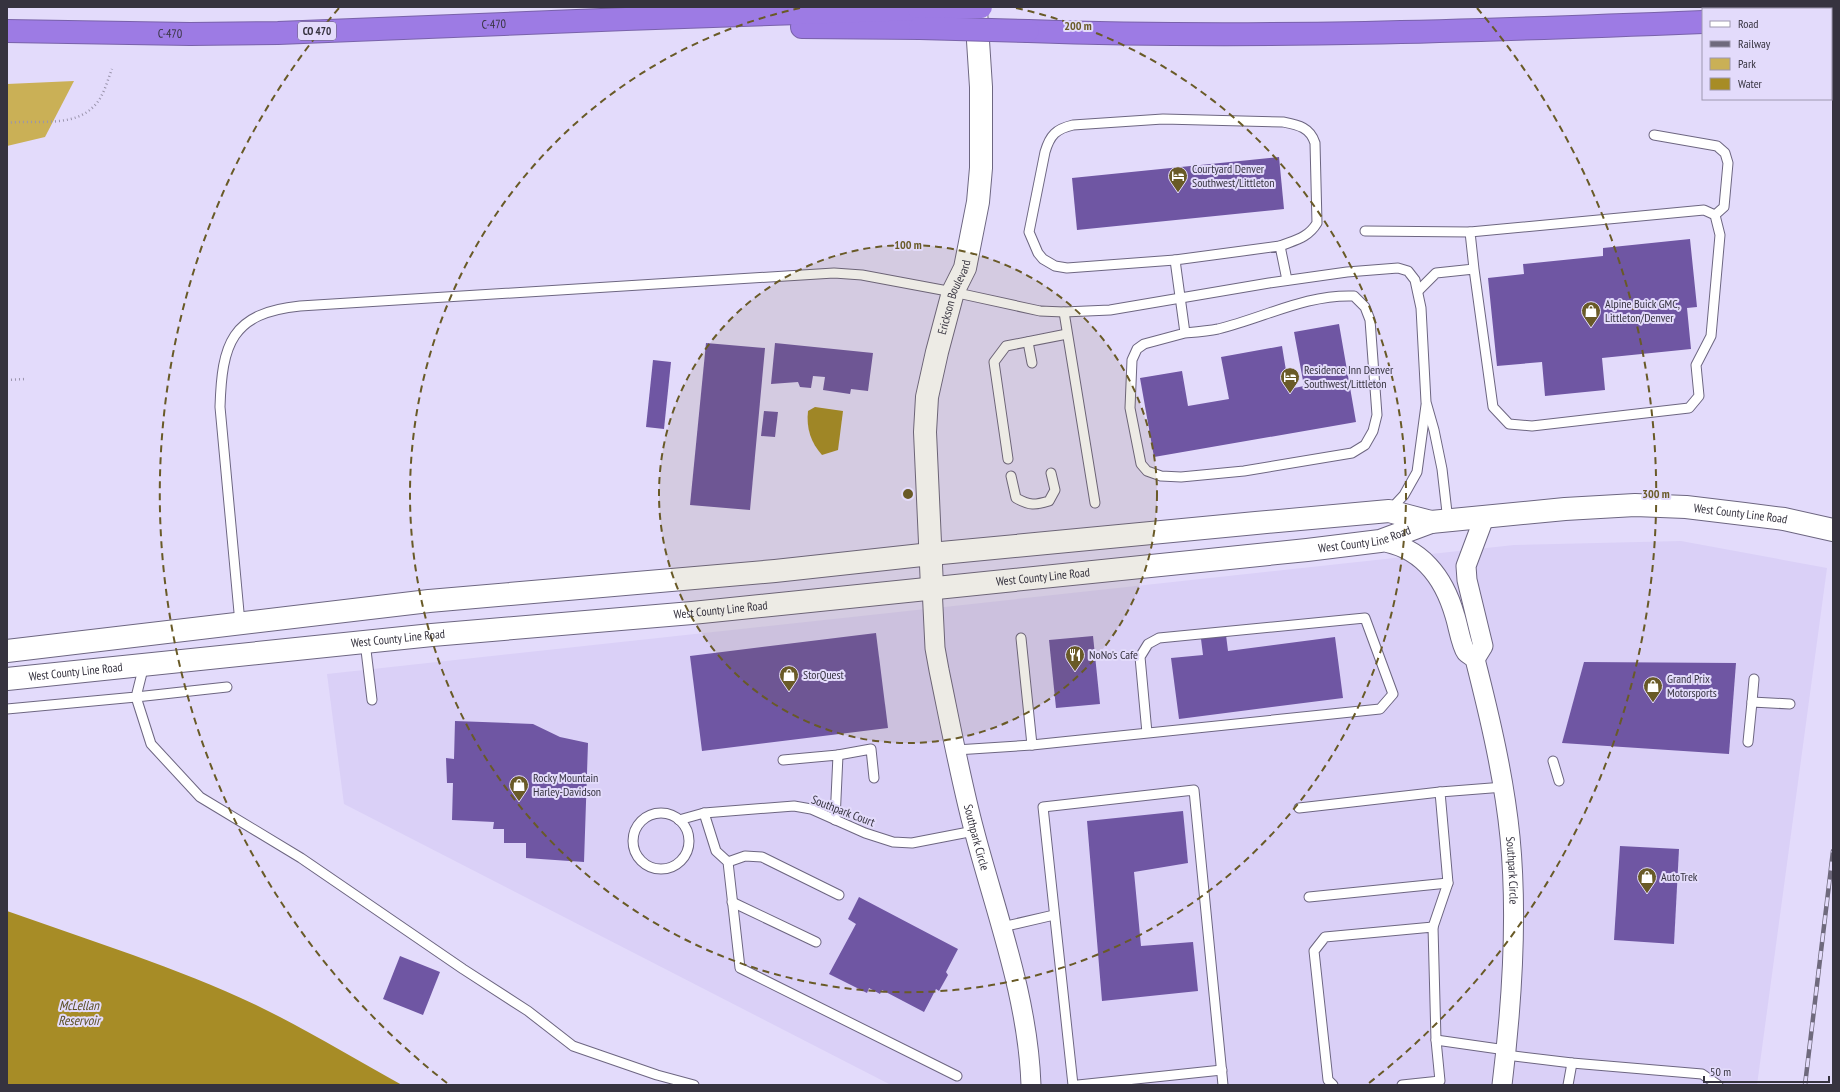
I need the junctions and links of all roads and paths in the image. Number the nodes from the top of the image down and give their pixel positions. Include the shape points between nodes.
1 (976, 7) edge
2 (982, 7) edge
3 (920, 19) junction
4 (1702, 22) edge
5 (7, 31) edge
6 (112, 69) dead end
7 (7, 123) edge
8 (1654, 135) dead end
9 (1715, 215) junction
10 (1365, 231) dead end
11 (1470, 232) junction
12 (1280, 246) junction
13 (1175, 260) junction
14 (1474, 269) junction
15 (1287, 280) junction
16 (1418, 290) junction
17 (953, 292) junction
18 (1179, 298) junction
19 (1064, 312) junction
20 (1185, 333) junction
21 (1067, 334) junction
22 (1028, 342) junction
23 (1032, 363) dead end
24 (26, 379) dead end
25 (7, 380) edge
26 (1426, 402) junction
27 (1008, 459) dead end
28 (1051, 473) dead end
29 (1011, 476) dead end
30 (1095, 503) dead end
31 (1388, 512) junction
32 (1484, 518) junction
33 (1440, 521) junction
34 (1833, 530) edge
35 (1380, 541) junction
36 (931, 554) junction
37 (932, 587) junction
38 (240, 623) junction
39 (1021, 638) dead end
40 (365, 642) junction
41 (7, 651) edge
42 (1475, 659) junction
43 (144, 665) junction
44 (7, 679) edge
45 (1754, 679) dead end
46 (227, 687) dead end
47 (136, 697) junction
48 (372, 700) dead end
49 (1752, 702) junction
50 (1790, 704) dead end
51 (7, 709) edge
52 (1147, 733) junction
53 (1748, 742) dead end
54 (1032, 744) junction
55 (956, 750) junction
56 (838, 755) junction
57 (783, 760) dead end
58 (1553, 761) dead end
59 (874, 778) dead end
60 (1559, 781) dead end
61 (1504, 787) junction
62 (1440, 792) junction
63 (1299, 808) dead end
64 (704, 813) junction
65 (679, 820) junction
66 (835, 820) junction
67 (974, 831) junction
68 (728, 862) junction
69 (1448, 883) junction
70 (839, 894) dead end
71 (1309, 897) dead end
72 (732, 902) junction
73 (1054, 915) junction
74 (1433, 927) junction
75 (1002, 928) junction
76 (816, 942) dead end
77 (1436, 1040) junction
78 (1506, 1052) junction
79 (1572, 1063) junction
80 (1222, 1070) junction
81 (958, 1076) dead end
82 (694, 1085) edge
83 (1031, 1085) edge
84 (1073, 1085) edge
85 (1078, 1085) edge
86 (1223, 1085) edge
87 (1333, 1085) edge
88 (1402, 1085) edge
89 (1502, 1085) edge
90 (1568, 1085) edge
91 (1718, 1085) edge

1 - 17 main road, Erickson Boulevard via 981,88 981,168 978,202 965,268
2 - 3 highway, C-470 / CO 470, bridge
3 - 4 highway, bridge via 1028,31 1167,35 1300,35
3 - 5 highway, C-470 / CO 470 via 626,19 278,33
6 - 7 path via 98,101 84,114 60,121
8 - 9 lane via 1717,146 1725,153 1728,162 1724,207
9 - 11 lane via 1704,210
9 - 14 lane via 1720,235 1711,336 1696,365 1699,396 1689,408 1532,426 1509,424 1493,407
10 - 11 lane
11 - 14 lane
12 - 13 lane
12 - 13 lane via 1300,239 1311,232 1317,223 1315,143 1312,134 1299,125 1283,122 1163,119 1073,125 1056,132 1045,152 1029,232 1043,259 1054,266 1067,268
12 - 15 lane
13 - 18 lane
14 - 16 lane via 1436,273
15 - 16 lane via 1398,268 1408,271 1415,280
15 - 18 lane
16 - 26 lane
17 - 19 lane via 1040,311
17 - 36 main road, Erickson Boulevard via 927,397 925,432
17 - 38 lane via 862,275 834,273 324,304 264,312 239,330 224,359 221,377 220,407
18 - 19 lane via 1110,310
18 - 20 lane
19 - 21 lane
20 - 20 lane via 1144,344 1137,349 1132,360 1130,408 1141,464 1146,471 1161,476 1181,477 1244,471 1352,453 1364,445 1373,430 1377,415 1370,320 1365,308 1354,296 1336,295 1294,304 1217,329
21 - 22 lane
21 - 30 lane
22 - 23 lane
22 - 27 lane via 1006,346 994,362
24 - 25 path
26 - 31 lane via 1417,472 1404,495
26 - 33 lane via 1442,469
28 - 29 lane via 1055,490 1050,501 1037,504 1026,503 1016,498
31 - 33 main road, West County Line Road
31 - 36 main road, West County Line Road
32 - 33 main road, West County Line Road
32 - 34 main road, West County Line Road via 1565,508 1635,505 1686,507 1784,519
32 - 42 street via 1466,566 1483,646
33 - 35 main road, West County Line Road
35 - 37 main road, West County Line Road
35 - 42 street, Southpark Circle via 1412,551 1441,582 1451,602 1466,651
36 - 37 main road, Erickson Boulevard
36 - 38 main road, West County Line Road via 775,571 430,601
37 - 40 main road, West County Line Road via 692,613
37 - 55 street, Southpark Circle via 935,648
38 - 41 main road, West County Line Road
39 - 54 lane
40 - 43 main road, West County Line Road
40 - 48 lane
42 - 61 street, Southpark Circle via 1497,747
43 - 44 main road, West County Line Road
43 - 47 lane
45 - 49 lane
46 - 47 lane
47 - 51 lane
47 - 82 lane via 151,744 200,797 301,858 528,1011 573,1046
49 - 50 lane
49 - 53 lane
52 - 52 lane via 1380,709 1393,694 1365,618 1159,638 1148,644 1140,658
52 - 54 lane
54 - 55 lane
55 - 67 street, Southpark Circle
56 - 57 lane
56 - 59 lane via 872,750
56 - 66 lane
58 - 60 lane
61 - 62 lane
61 - 78 street, Southpark Circle via 1514,889
62 - 63 lane
62 - 69 lane
64 - 65 lane, Southpark Court
64 - 66 lane, Southpark Court via 794,806 810,809
64 - 68 lane via 716,851
65 - 65 lane via 664,812 643,819 636,827 632,838 633,849 647,866 669,868 679,863 686,855 688,833
66 - 67 lane, Southpark Court via 893,842 912,843
67 - 75 street, Southpark Circle
68 - 70 lane via 746,856 762,857
68 - 72 lane
69 - 71 lane
69 - 74 lane
72 - 76 lane
72 - 81 lane via 740,968
73 - 75 lane
73 - 80 lane via 1043,807 1194,790
73 - 84 lane
74 - 77 lane
74 - 87 lane via 1325,937 1314,951 1328,1080
75 - 83 street, Southpark Circle via 1021,1009
77 - 78 lane
77 - 88 lane via 1440,1081
78 - 79 lane
78 - 89 street, Southpark Circle
79 - 90 lane
79 - 91 lane via 1702,1074
80 - 85 lane
80 - 86 lane

